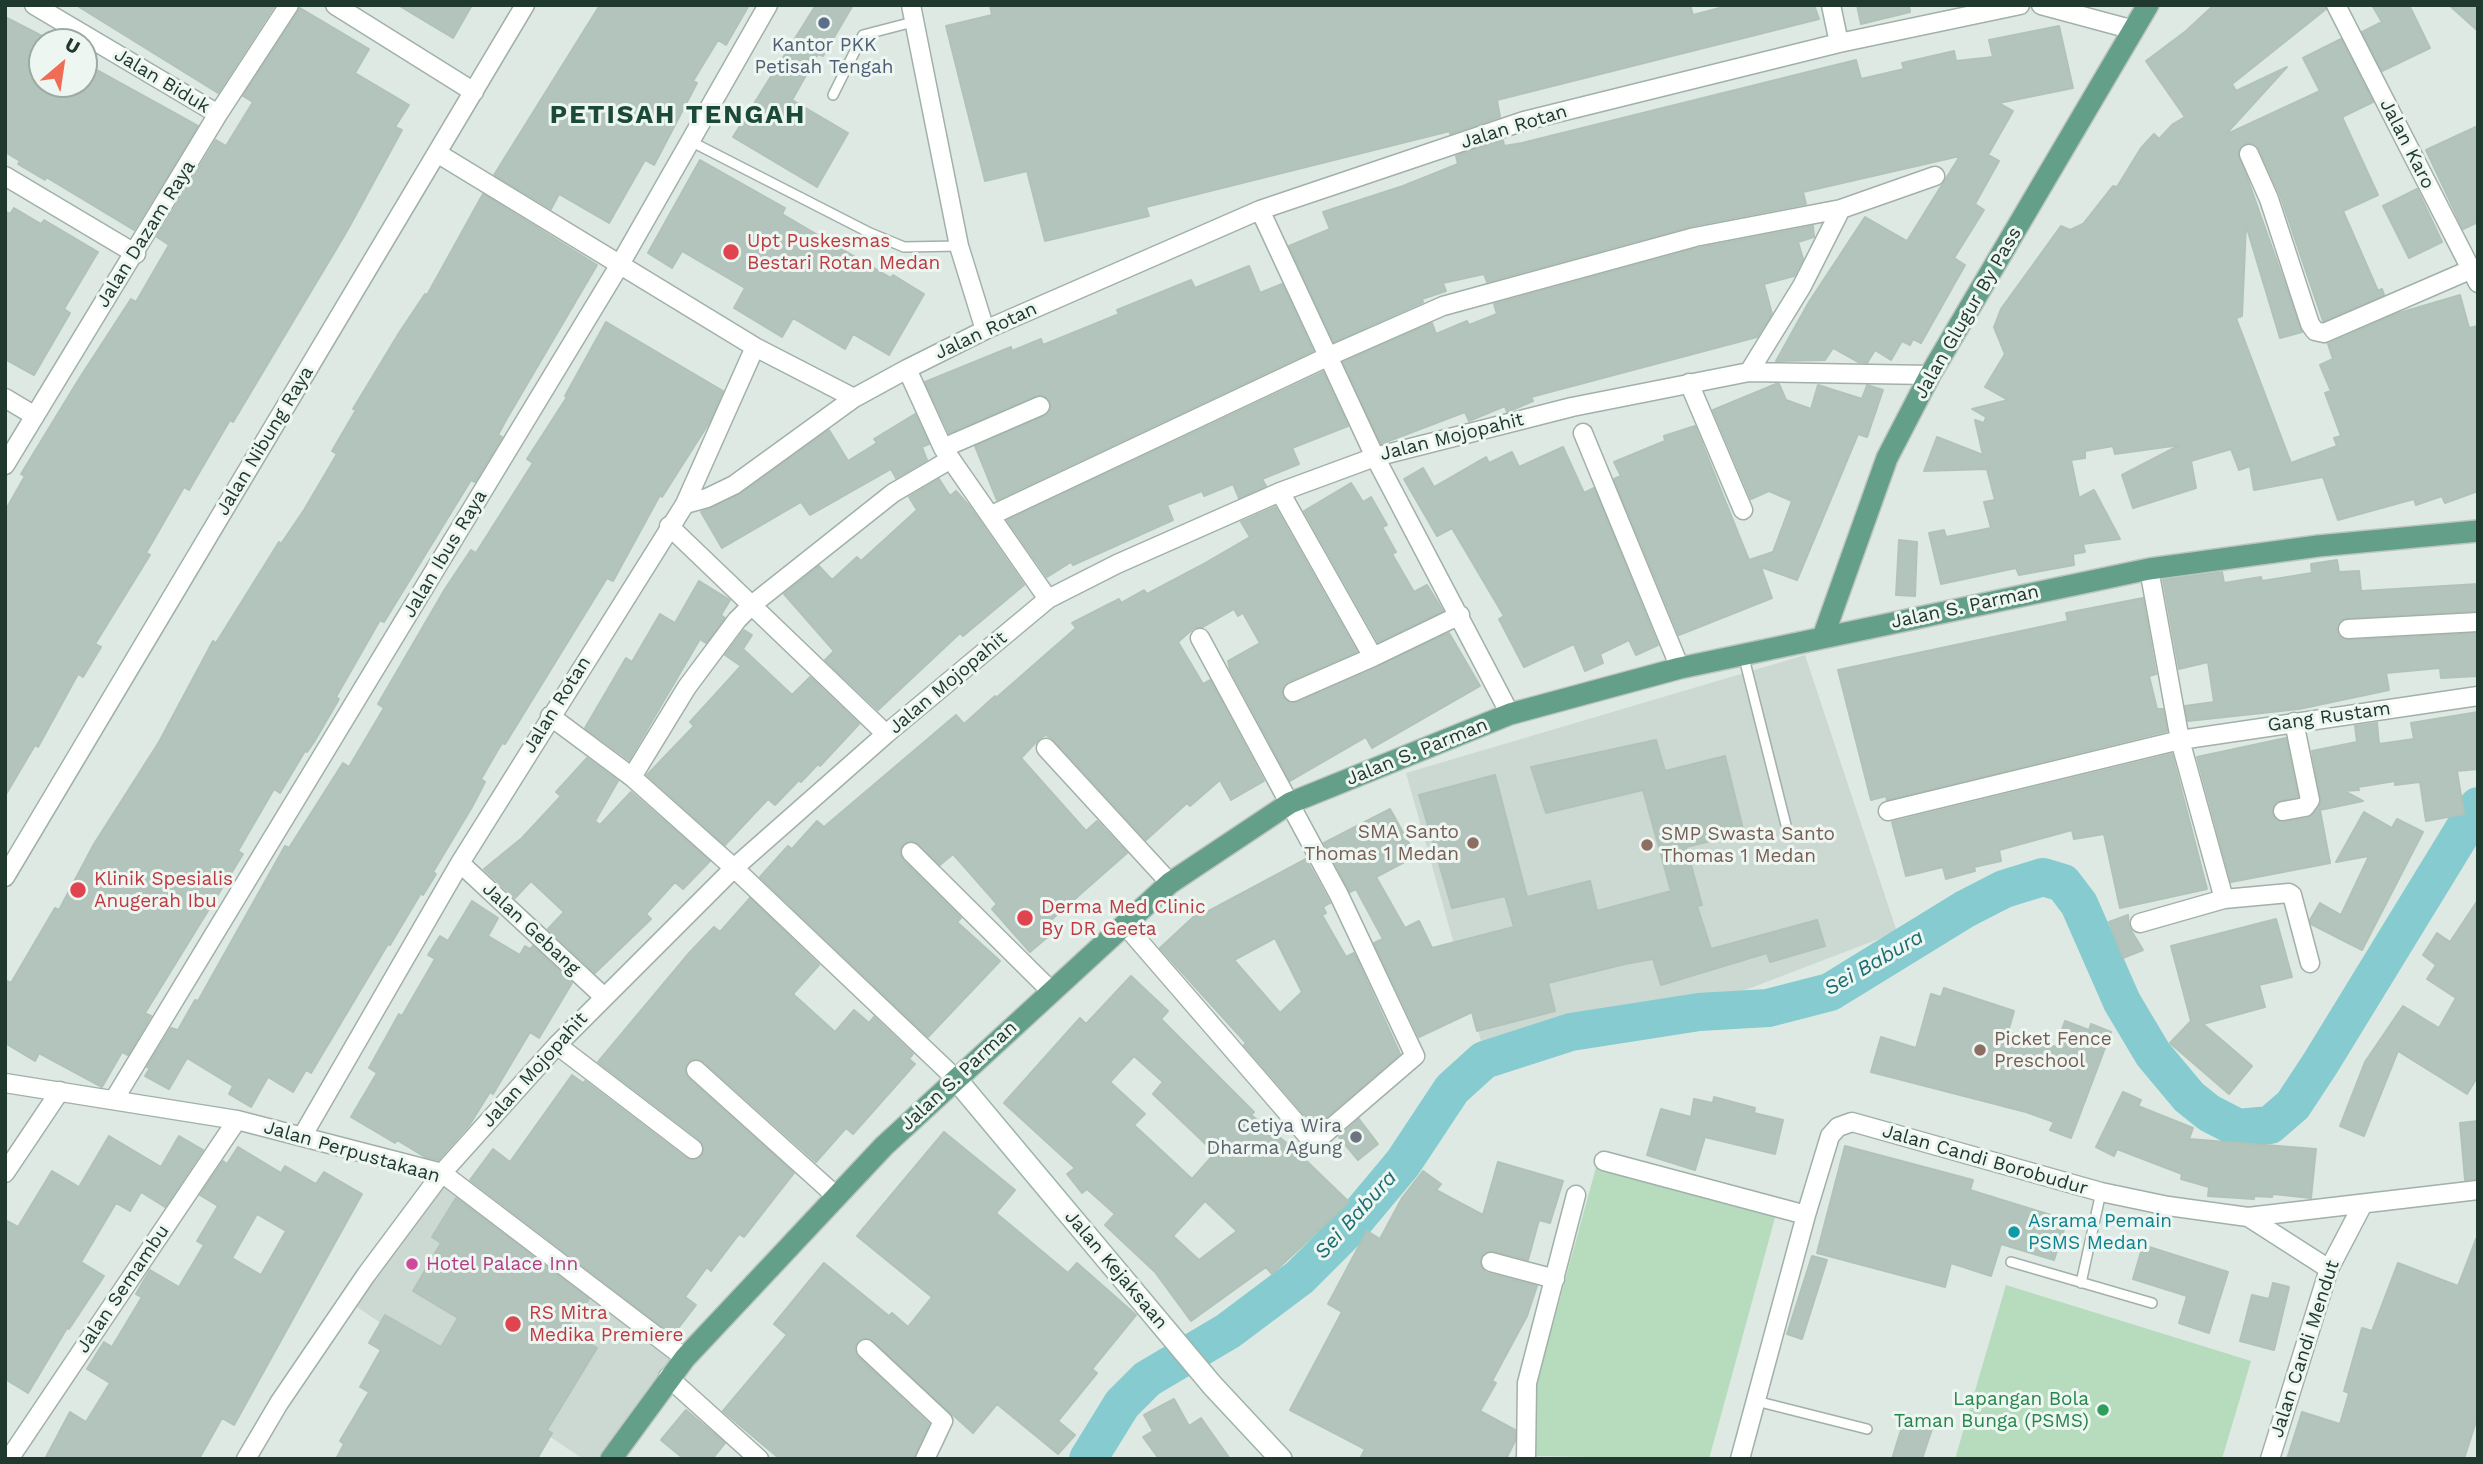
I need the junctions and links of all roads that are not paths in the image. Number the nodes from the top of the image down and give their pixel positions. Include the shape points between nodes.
1 (34, 5) edge
2 (289, 5) edge
3 (335, 5) edge
4 (526, 5) edge
5 (768, 5) edge
6 (1831, 5) edge
7 (2020, 5) edge
8 (2041, 5) edge
9 (2148, 5) edge
10 (2336, 5) edge
11 (1941, 13) edge
12 (912, 14) edge
13 (2134, 30) junction
14 (1839, 43) junction
15 (474, 92) junction
16 (833, 95) dead end
17 (218, 114) junction
18 (692, 142) junction
19 (438, 153) junction
20 (2249, 154) dead end
21 (5, 176) edge
22 (1935, 176) dead end
23 (1841, 209) junction
24 (1260, 210) junction
25 (959, 246) junction
26 (136, 254) junction
27 (619, 266) junction
28 (2475, 276) edge
29 (985, 330) junction
30 (755, 347) junction
31 (1327, 357) junction
32 (907, 369) junction
33 (1749, 372) junction
34 (1930, 375) junction
35 (1689, 383) junction
36 (5, 398) edge
37 (854, 398) junction
38 (1040, 406) dead end
39 (34, 416) junction
40 (1583, 432) dead end
41 (947, 453) junction
42 (1375, 457) junction
43 (5, 465) edge
44 (1280, 492) junction
45 (685, 504) junction
46 (1742, 510) dead end
47 (992, 515) junction
48 (669, 526) junction
49 (2478, 531) edge
50 (2148, 569) junction
51 (1048, 599) junction
52 (753, 604) junction
53 (1460, 615) junction
54 (2478, 622) edge
55 (2348, 629) dead end
56 (1823, 637) junction
57 (1200, 638) dead end
58 (1743, 653) junction
59 (1373, 656) junction
60 (1680, 667) junction
61 (1293, 692) dead end
62 (2478, 696) edge
63 (1510, 714) junction
64 (550, 716) junction
65 (2294, 722) junction
66 (886, 734) junction
67 (2180, 740) junction
68 (1046, 748) dead end
69 (632, 777) junction
70 (1290, 803) junction
71 (1888, 811) dead end
72 (2283, 811) dead end
73 (1786, 825) dead end
74 (911, 852) dead end
75 (460, 863) junction
76 (734, 868) junction
77 (5, 877) edge
78 (1170, 883) junction
79 (2224, 899) junction
80 (2140, 923) dead end
81 (1125, 925) junction
82 (2310, 963) dead end
83 (1052, 992) junction
84 (603, 996) junction
85 (556, 1045) junction
86 (696, 1070) dead end
87 (954, 1078) junction
88 (5, 1083) edge
89 (60, 1091) junction
90 (115, 1098) junction
91 (237, 1120) junction
92 (303, 1135) junction
93 (693, 1149) dead end
94 (1604, 1161) dead end
95 (5, 1173) edge
96 (442, 1173) junction
97 (2478, 1190) edge
98 (2101, 1192) junction
99 (1576, 1195) dead end
100 (836, 1196) junction
101 (2363, 1204) junction
102 (1807, 1214) junction
103 (2248, 1217) junction
104 (1491, 1262) dead end
105 (2011, 1262) dead end
106 (2329, 1269) junction
107 (1555, 1279) junction
108 (2081, 1283) junction
109 (2152, 1303) dead end
110 (866, 1349) dead end
111 (685, 1358) junction
112 (668, 1377) junction
113 (1756, 1401) junction
114 (1867, 1430) dead end
115 (9, 1459) edge
116 (246, 1459) edge
117 (611, 1459) edge
118 (759, 1459) edge
119 (925, 1459) edge
120 (1281, 1459) edge
121 (1526, 1459) edge
122 (1740, 1459) edge
123 (2270, 1459) edge

1 - 17 street, Jalan Biduk
2 - 17 street, Jalan Dazam Raya
3 - 15 street
4 - 15 street, Jalan Nibung Raya
5 - 18 street, Jalan Ibus Raya
6 - 14 street
7 - 11 street, Jalan Rotan
8 - 13 street
9 - 13 main road, Jalan Glugur By Pass
10 - 28 street, Jalan Karo
11 - 14 street, Jalan Rotan
12 - 16 lane via 863,35
12 - 25 street
13 - 34 main road, Jalan Glugur By Pass
14 - 24 street, Jalan Rotan via 1524,121
15 - 19 street, Jalan Nibung Raya
17 - 26 street, Jalan Dazam Raya
18 - 25 lane via 904,247
18 - 27 street, Jalan Ibus Raya
19 - 27 street
19 - 77 street, Jalan Nibung Raya
20 - 28 street via 2315,331 2324,332
21 - 26 street
22 - 23 street
23 - 31 street via 1695,237 1443,306
23 - 33 street via 1802,286
24 - 29 street, Jalan Rotan
24 - 31 street
25 - 29 street
26 - 39 street, Jalan Dazam Raya
27 - 30 street
27 - 90 street, Jalan Ibus Raya
29 - 32 street, Jalan Rotan
30 - 37 street
30 - 45 street
31 - 42 street
31 - 47 street
32 - 37 street, Jalan Rotan
32 - 41 street
33 - 34 street, Jalan Mojopahit
33 - 35 street, Jalan Mojopahit
34 - 56 main road, Jalan Glugur By Pass via 1887,458
35 - 42 street, Jalan Mojopahit
35 - 46 street
36 - 39 street
37 - 45 street, Jalan Rotan via 734,485
38 - 41 street
39 - 43 street, Jalan Dazam Raya
40 - 60 street
41 - 47 street
41 - 52 street
42 - 44 street, Jalan Mojopahit
42 - 53 street
44 - 51 street, Jalan Mojopahit
44 - 59 street
45 - 48 street, Jalan Rotan
47 - 51 street
48 - 52 street
48 - 64 street, Jalan Rotan
49 - 50 main road, Jalan S. Parman
50 - 56 main road, Jalan S. Parman
50 - 67 street
51 - 66 street, Jalan Mojopahit
52 - 66 street
52 - 69 street via 687,687
53 - 59 street
53 - 63 street
54 - 55 street
56 - 58 main road, Jalan S. Parman
57 - 70 street
58 - 60 main road, Jalan S. Parman
58 - 73 lane
59 - 61 street
60 - 63 main road, Jalan S. Parman
62 - 65 street, Gang Rustam
63 - 70 main road, Jalan S. Parman
64 - 69 street
64 - 75 street, Jalan Rotan
65 - 67 street, Gang Rustam
65 - 72 street via 2309,800 2305,807
66 - 76 street, Jalan Mojopahit
67 - 71 street, Gang Rustam
67 - 79 street
68 - 78 street
69 - 76 street
70 - 78 main road, Jalan S. Parman
70 - 81 street via 1415,1052 1413,1059 1317,1141 1308,1138
74 - 83 street
75 - 84 street, Jalan Gebang
75 - 92 street, Jalan Rotan
76 - 84 street, Jalan Mojopahit
76 - 87 street
78 - 81 main road, Jalan S. Parman
79 - 80 street
79 - 82 street via 2292,895
81 - 83 main road, Jalan S. Parman
83 - 87 main road, Jalan S. Parman
84 - 85 street, Jalan Mojopahit
85 - 93 street
85 - 96 street, Jalan Mojopahit
86 - 100 street
87 - 100 main road, Jalan S. Parman
87 - 120 main road, Jalan Kejaksaan via 1212,1385
88 - 89 street, Jalan Perpustakaan
89 - 90 street, Jalan Perpustakaan
89 - 95 street
90 - 91 street, Jalan Perpustakaan
91 - 92 street, Jalan Perpustakaan
91 - 115 street, Jalan Semambu
92 - 96 street, Jalan Perpustakaan
94 - 102 street
96 - 111 street, Jalan Perpustakaan
96 - 116 street, Jalan Mojopahit via 366,1275
97 - 101 street, Jalan Candi Borobudur
98 - 102 street, Jalan Candi Borobudur via 1852,1122 1830,1136
98 - 103 street, Jalan Candi Borobudur
98 - 108 lane
99 - 107 street
100 - 111 main road, Jalan S. Parman
101 - 103 street, Jalan Candi Borobudur
101 - 106 street, Jalan Candi Mendut
102 - 113 street, Jalan Candi Borobudur
103 - 106 street
104 - 107 street
105 - 108 lane
106 - 123 street, Jalan Candi Mendut
107 - 121 street via 1527,1383
108 - 109 lane
110 - 119 street via 943,1421
111 - 112 main road, Jalan S. Parman
112 - 117 main road, Jalan S. Parman
112 - 118 street
113 - 114 lane
113 - 122 street, Jalan Candi Borobudur

